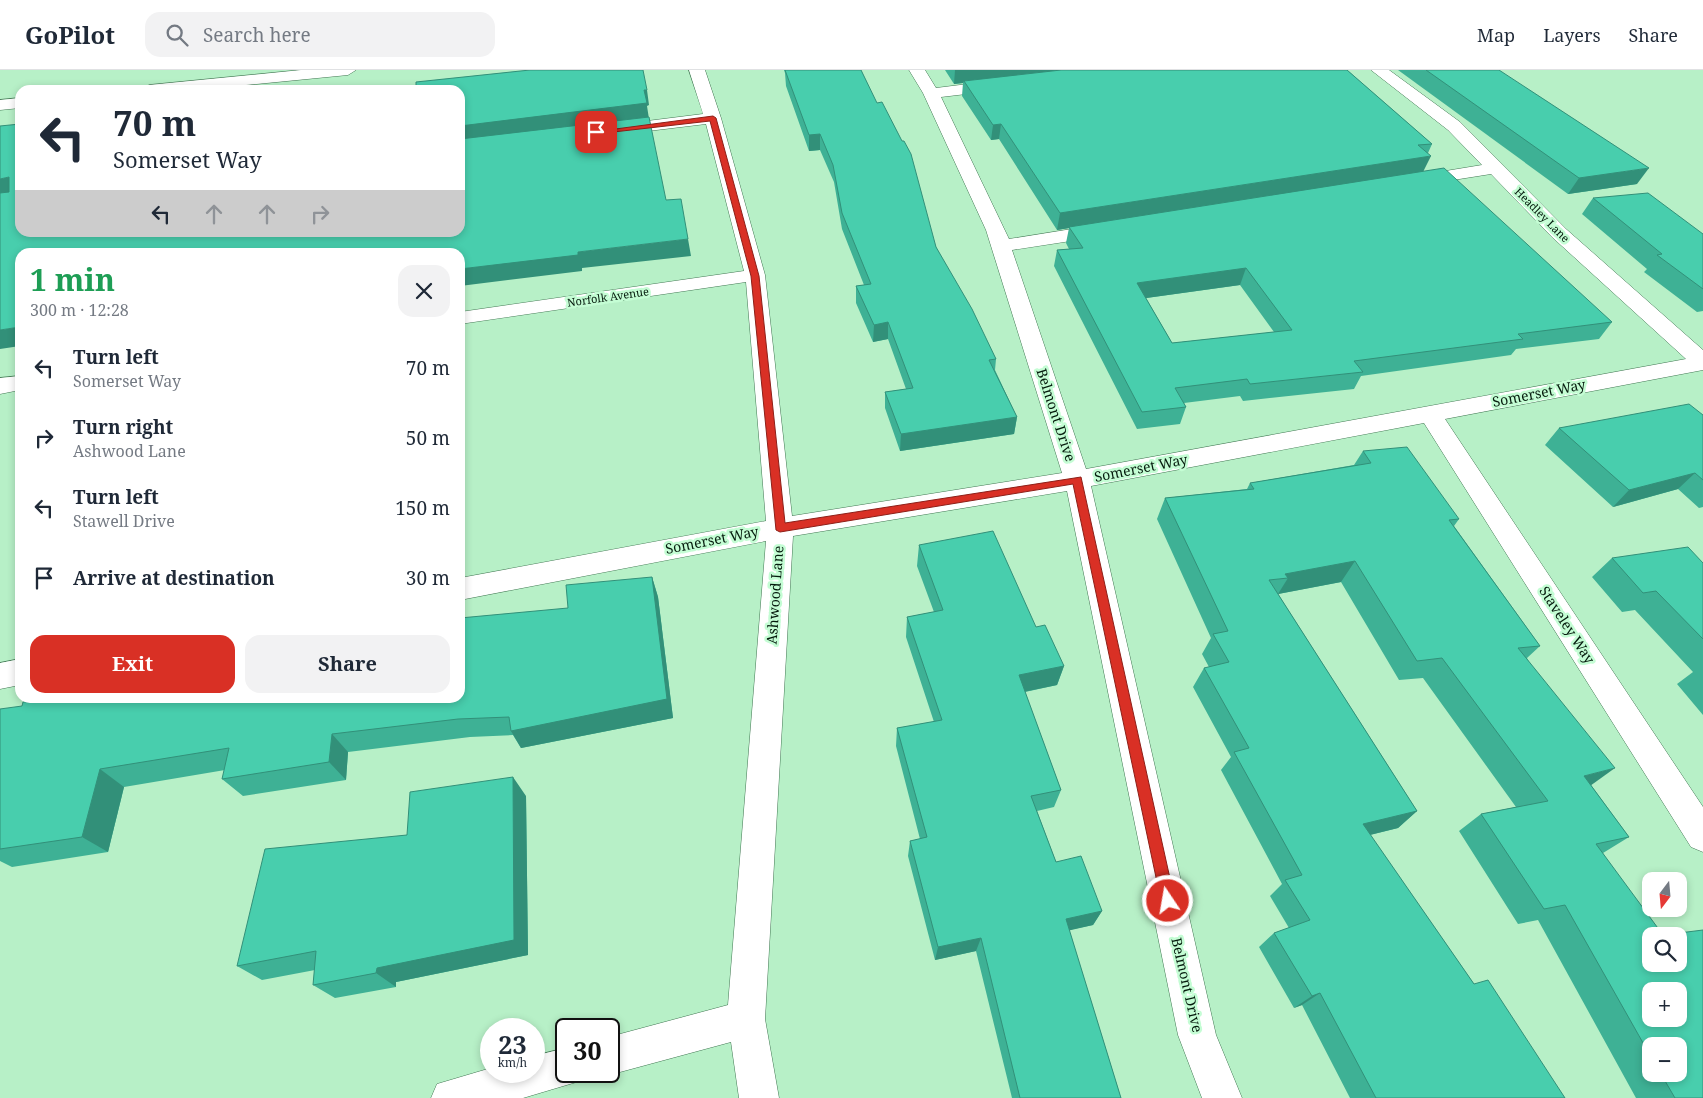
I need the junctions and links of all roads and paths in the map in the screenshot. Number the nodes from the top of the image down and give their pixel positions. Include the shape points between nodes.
1 (348, 70) edge
2 (697, 70) edge
3 (917, 70) edge
4 (1379, 70) edge
5 (1020, 83) edge
6 (199, 85) edge
7 (931, 93) junction
8 (15, 104) edge
9 (0, 105) edge
10 (713, 118) junction
11 (596, 132) edge
12 (1495, 168) junction
13 (1396, 184) edge
14 (1120, 227) edge
15 (1001, 246) junction
16 (755, 276) junction
17 (465, 317) edge
18 (1703, 362) edge
19 (15, 384) edge
20 (0, 386) edge
21 (1430, 414) junction
22 (1077, 480) junction
23 (780, 528) junction
24 (465, 587) edge
25 (15, 673) edge
26 (0, 676) edge
27 (1703, 836) edge
28 (746, 1019) junction
29 (620, 1053) edge
30 (555, 1070) edge
31 (451, 1098) edge
32 (758, 1098) edge
33 (1222, 1098) edge

1 - 6 street
2 - 10 street, Ashwood Lane
3 - 7 street, Belmont Drive
4 - 12 street, Headley Lane via 1454,126
5 - 7 street
7 - 15 street, Belmont Drive
8 - 9 street
10 - 11 street
10 - 16 street, Ashwood Lane
12 - 13 street
12 - 18 street, Headley Lane via 1559,233
14 - 15 street
15 - 22 street, Belmont Drive
16 - 17 street, Norfolk Avenue
16 - 23 street, Ashwood Lane
18 - 21 street, Somerset Way
19 - 20 street
21 - 22 street, Somerset Way
21 - 27 street, Staveley Way
22 - 23 street, Somerset Way
22 - 33 street, Belmont Drive via 1197,1035
23 - 24 street, Somerset Way
23 - 28 street, Ashwood Lane
25 - 26 street
28 - 29 street
28 - 32 street, Ashwood Lane
30 - 31 street

